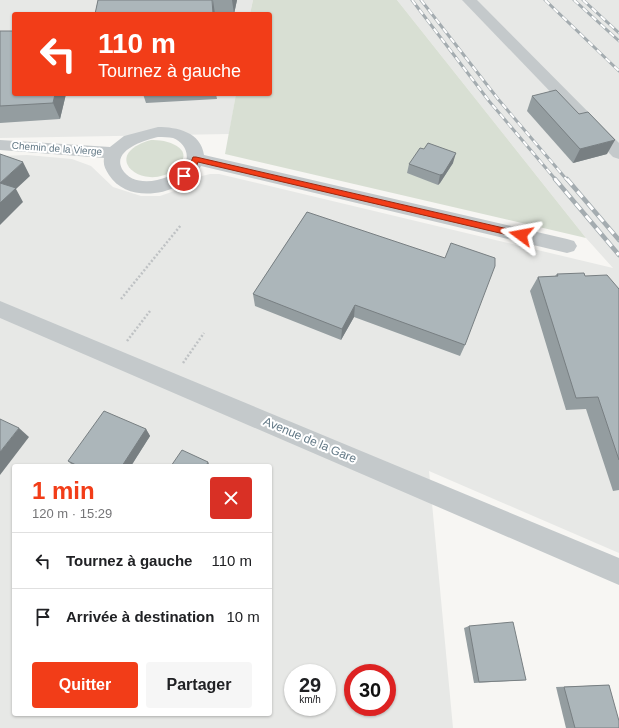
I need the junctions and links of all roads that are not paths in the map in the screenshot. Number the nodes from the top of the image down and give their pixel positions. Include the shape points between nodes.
1 (469, 0) edge
2 (0, 145) edge
3 (115, 153) junction
4 (619, 153) edge
5 (196, 159) junction
6 (567, 246) dead end
7 (0, 309) edge
8 (619, 572) edge

1 - 4 street
2 - 3 street, Chemin de la Vierge
3 - 5 street, Chemin de la Vierge via 122,144 133,138 145,133 158,132 182,136 191,142
3 - 5 street, Chemin de la Vierge via 110,175 143,187 158,187 188,179
5 - 6 street
7 - 8 street, Avenue de la Gare

